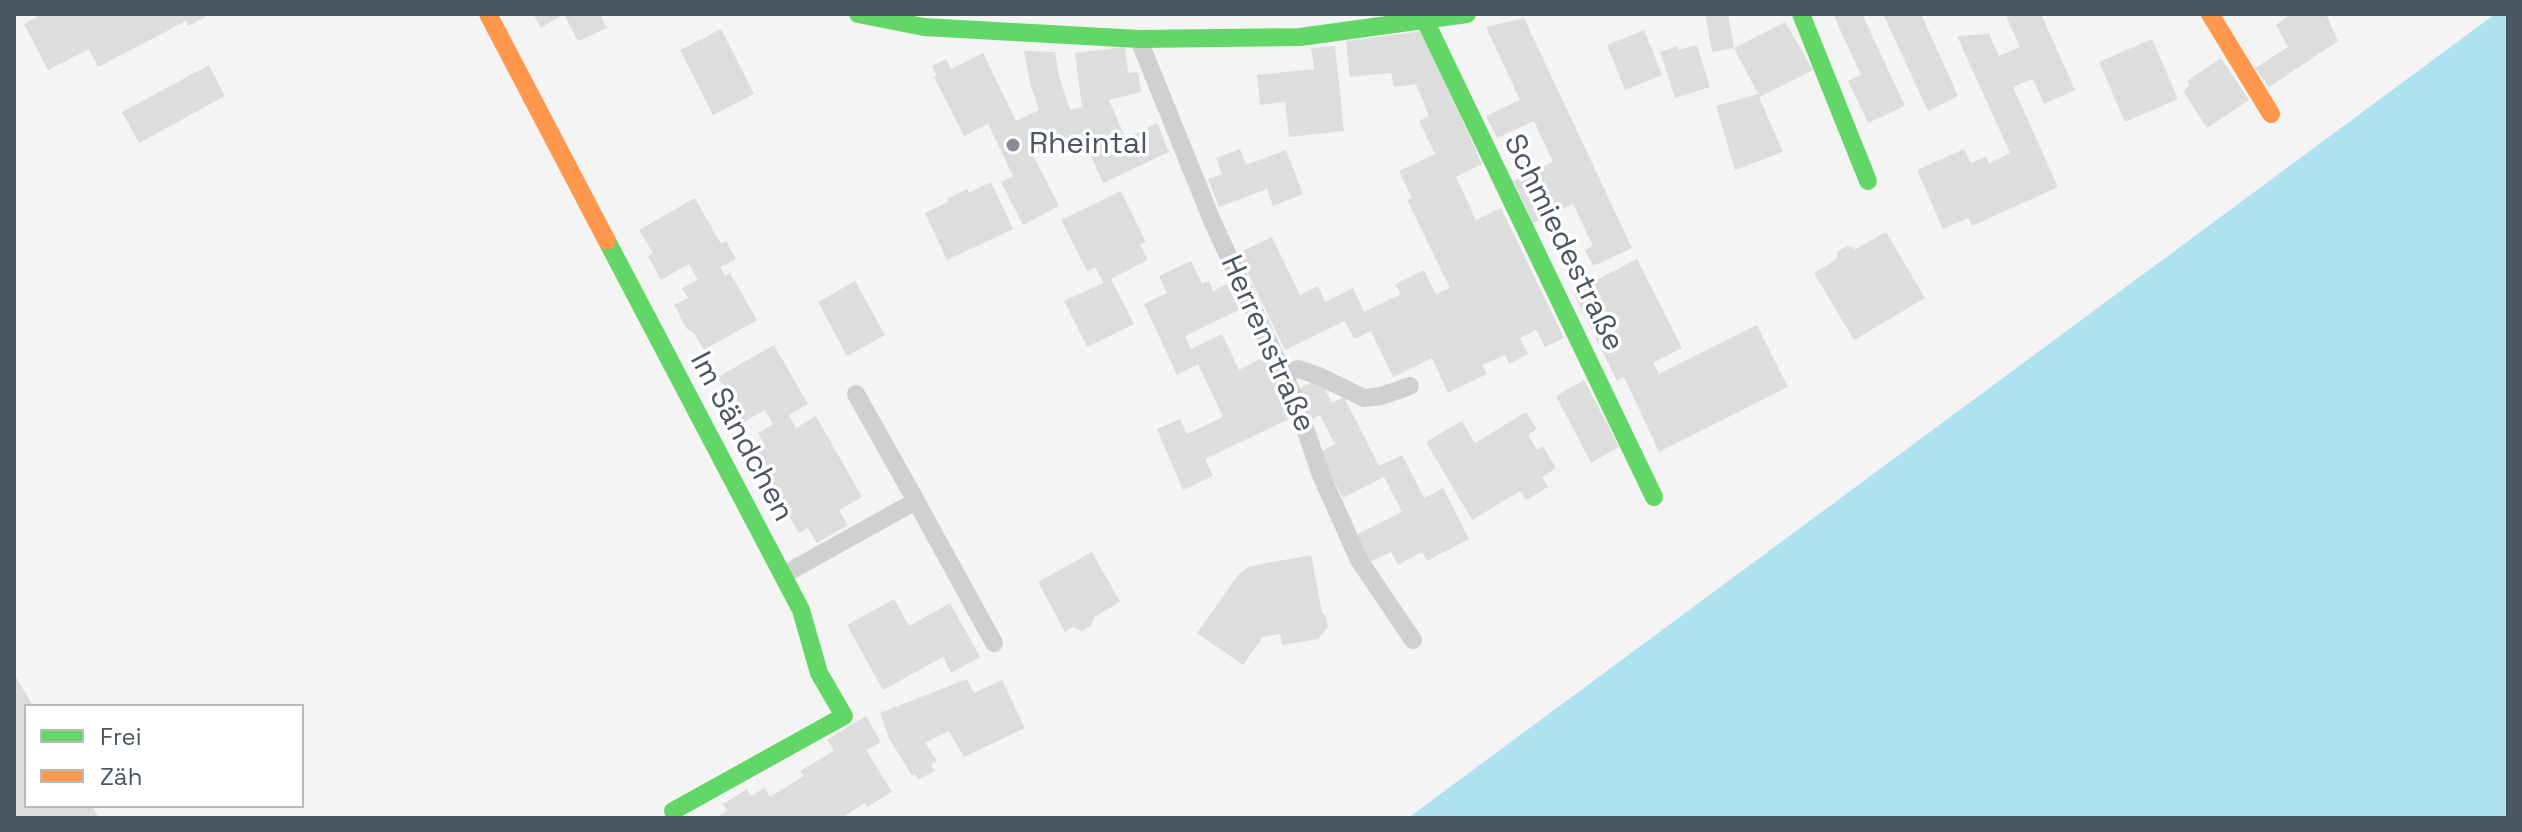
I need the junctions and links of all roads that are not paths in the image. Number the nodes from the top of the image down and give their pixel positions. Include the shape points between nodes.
1 (488, 14) edge
2 (858, 14) edge
3 (1467, 14) edge
4 (1801, 14) edge
5 (2210, 14) edge
6 (1423, 17) edge
7 (1139, 39) junction
8 (2271, 114) dead end
9 (1868, 181) dead end
10 (1283, 374) junction
11 (1410, 386) dead end
12 (856, 394) dead end
13 (1654, 497) dead end
14 (916, 501) junction
15 (783, 575) junction
16 (1413, 640) dead end
17 (994, 643) dead end
18 (673, 811) dead end

1 - 15 street, Im Sändchen
2 - 7 street via 924,27
3 - 6 street
4 - 9 street
5 - 8 street
6 - 7 street via 1300,37
6 - 13 street, Schmiedestraße
7 - 10 lane, Herrenstraße via 1213,223
10 - 11 lane via 1298,369 1364,398
10 - 16 lane, Herrenstraße via 1359,560
12 - 14 lane
14 - 15 lane
14 - 17 lane
15 - 18 street, Im Sändchen via 801,610 819,673 844,716

